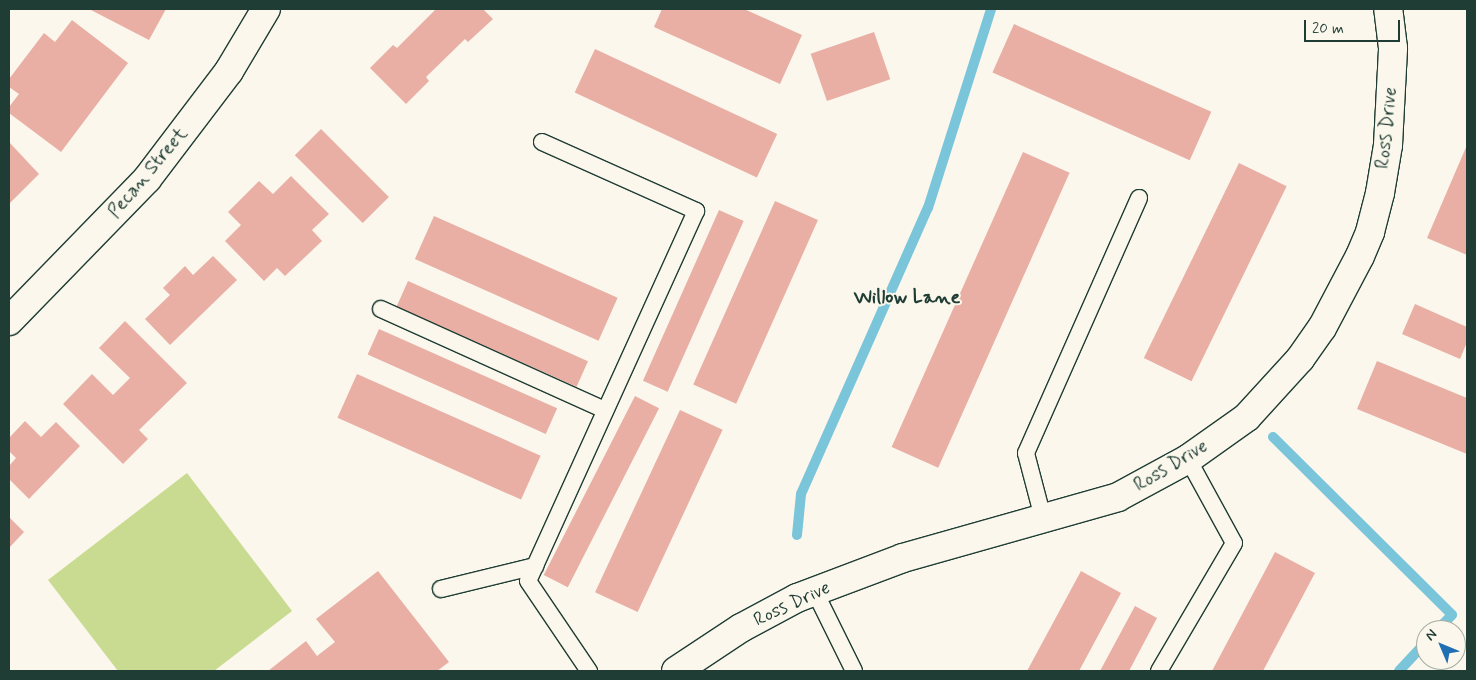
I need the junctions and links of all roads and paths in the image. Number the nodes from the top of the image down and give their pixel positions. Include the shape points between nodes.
1 (266, 9) edge
2 (1388, 9) edge
3 (542, 142) dead end
4 (1139, 198) dead end
5 (381, 309) dead end
6 (9, 320) edge
7 (605, 410) junction
8 (1188, 459) junction
9 (1043, 518) junction
10 (535, 566) junction
11 (441, 589) dead end
12 (815, 592) junction
13 (589, 671) edge
14 (676, 671) edge
15 (854, 671) edge
16 (1159, 671) edge

1 - 6 street, Pecan Street via 229,71 147,179
2 - 8 street, Ross Drive via 1393,48 1388,145 1380,193 1360,256 1322,328 1300,359 1247,417
3 - 7 lane via 696,210
4 - 9 lane via 1026,453
5 - 7 lane
7 - 10 lane
8 - 9 street, Ross Drive via 1118,497
8 - 16 lane via 1234,543
9 - 12 street, Ross Drive via 903,558
10 - 11 lane
10 - 13 lane via 528,581
12 - 14 street, Ross Drive via 741,628
12 - 15 lane

